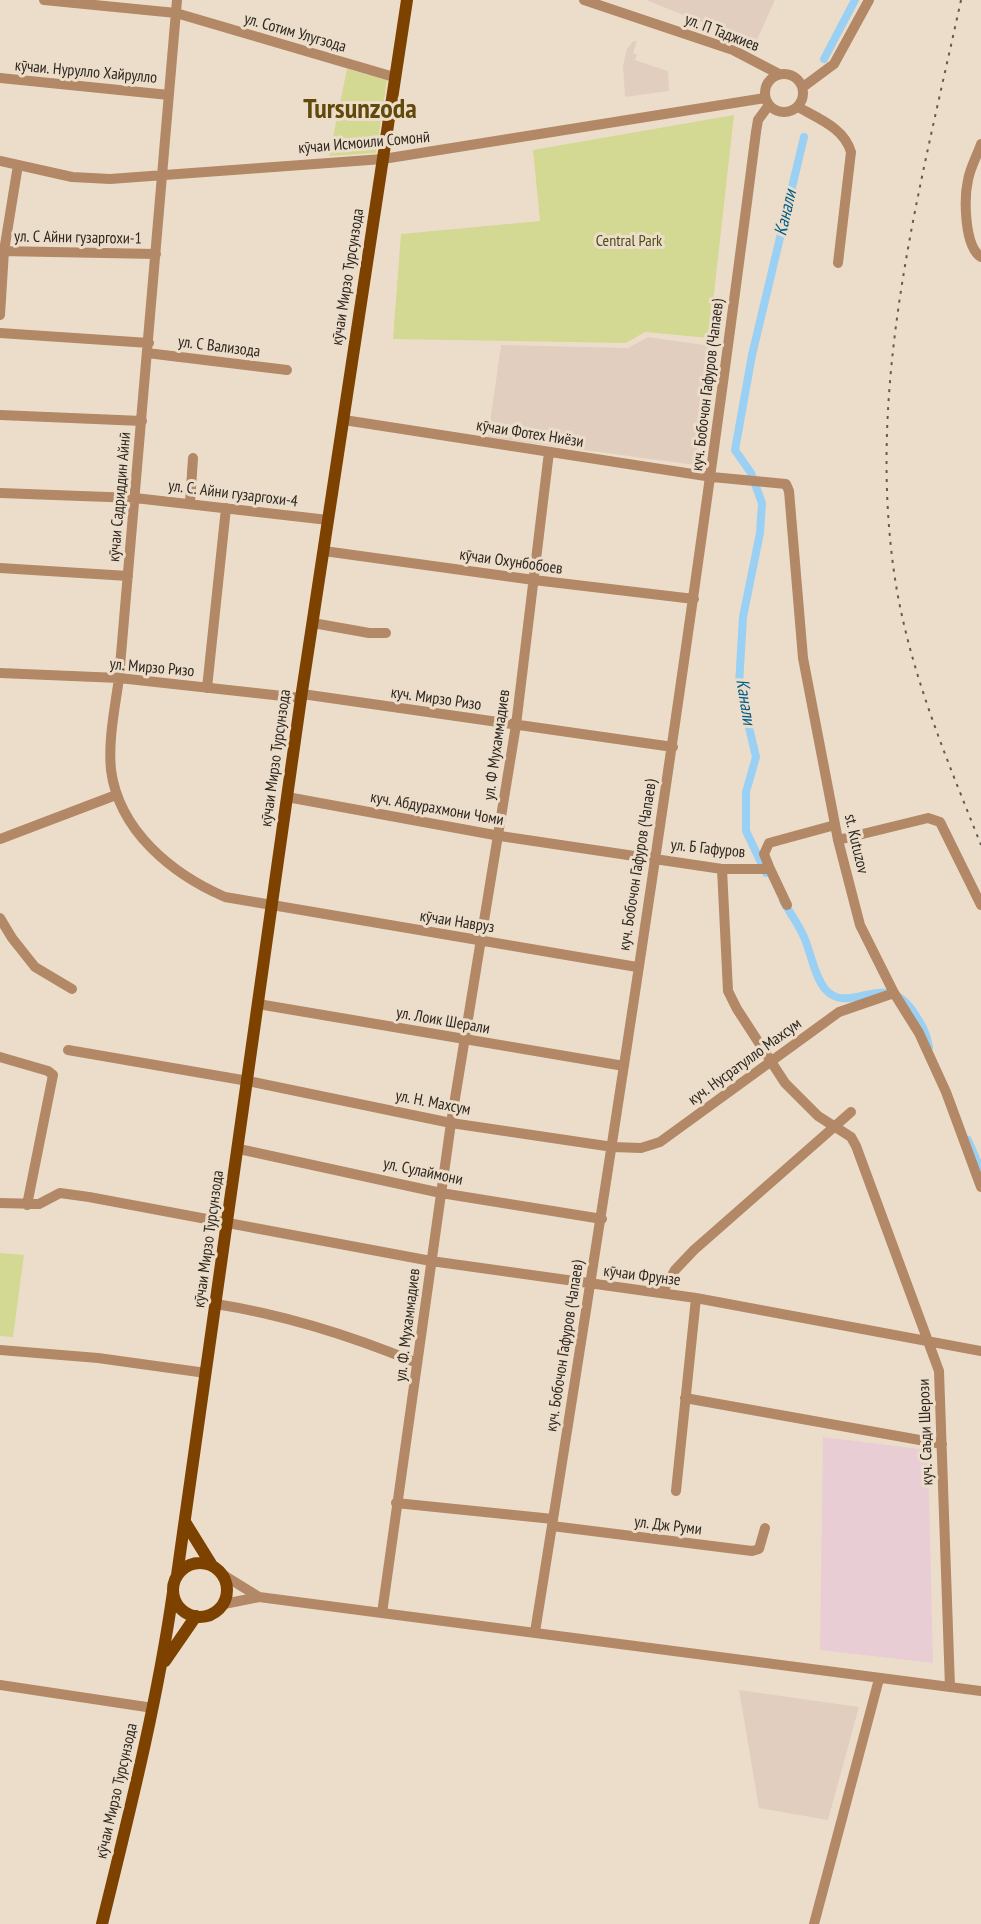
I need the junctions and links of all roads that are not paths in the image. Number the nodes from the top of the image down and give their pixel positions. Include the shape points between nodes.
1 (44, 0) edge
2 (177, 0) edge
3 (407, 0) edge
4 (584, 0) edge
5 (869, 0) edge
6 (176, 13) junction
7 (779, 74) junction
8 (394, 77) junction
9 (0, 78) edge
10 (803, 87) junction
11 (169, 94) junction
12 (767, 102) junction
13 (798, 107) junction
14 (981, 144) edge
15 (383, 159) junction
16 (0, 161) edge
17 (18, 165) junction
18 (163, 175) junction
19 (2, 251) edge
20 (156, 254) junction
21 (981, 257) edge
22 (838, 263) dead end
23 (0, 315) edge
24 (0, 333) edge
25 (148, 348) junction
26 (287, 370) dead end
27 (0, 416) edge
28 (344, 420) junction
29 (142, 422) junction
30 (549, 452) junction
31 (193, 458) dead end
32 (712, 477) junction
33 (761, 481) joint
34 (0, 493) edge
35 (135, 498) junction
36 (190, 504) junction
37 (226, 508) junction
38 (328, 520) junction
39 (324, 551) junction
40 (0, 568) edge
41 (128, 576) junction
42 (534, 580) junction
43 (694, 599) junction
44 (313, 623) junction
45 (386, 633) dead end
46 (0, 673) edge
47 (120, 678) junction
48 (207, 688) junction
49 (302, 696) junction
50 (516, 725) junction
51 (673, 747) junction
52 (116, 795) junction
53 (287, 797) junction
54 (835, 825) junction
55 (500, 836) junction
56 (0, 839) edge
57 (838, 840) junction
58 (654, 858) junction
59 (722, 869) junction
60 (770, 869) junction
61 (787, 905) dead end
62 (981, 905) edge
63 (272, 906) junction
64 (0, 918) edge
65 (482, 941) junction
66 (637, 967) junction
67 (72, 989) dead end
68 (894, 993) junction
69 (258, 1004) junction
70 (464, 1040) junction
71 (68, 1050) dead end
72 (0, 1057) edge
73 (772, 1060) junction
74 (624, 1066) junction
75 (248, 1081) junction
76 (851, 1112) dead end
77 (451, 1123) junction
78 (837, 1126) junction
79 (613, 1147) junction
80 (239, 1149) junction
81 (981, 1187) edge
82 (441, 1193) junction
83 (0, 1203) edge
84 (27, 1205) junction
85 (602, 1219) junction
86 (227, 1221) junction
87 (431, 1261) junction
88 (590, 1284) junction
89 (662, 1293) junction
90 (696, 1298) junction
91 (216, 1304) junction
92 (930, 1343) junction
93 (0, 1350) edge
94 (981, 1351) edge
95 (417, 1363) junction
96 (206, 1373) junction
97 (685, 1398) junction
98 (942, 1444) junction
99 (676, 1491) dead end
100 (396, 1503) junction
101 (185, 1522) junction
102 (553, 1523) junction
103 (765, 1528) dead end
104 (211, 1564) junction
105 (177, 1575) junction
106 (225, 1576) junction
107 (173, 1592) junction
108 (259, 1597) junction
109 (224, 1604) junction
110 (382, 1613) junction
111 (196, 1617) junction
112 (536, 1632) junction
113 (163, 1664) junction
114 (879, 1679) junction
115 (0, 1685) edge
116 (950, 1687) junction
117 (981, 1691) edge
118 (153, 1708) junction
119 (102, 1924) edge
120 (814, 1924) edge

1 - 6 street, ул. Сотим Улугзода
2 - 6 street, кӯчаи Садриддин Айнӣ
3 - 8 main road, кӯчаи Мирзо Турсунзода
4 - 7 street, ул. П Таджиев via 733,50
5 - 10 street via 834,64
6 - 8 street, ул. Сотим Улугзода
6 - 11 street, кӯчаи Садриддин Айнӣ
7 - 10 street via 794,75
7 - 12 street via 765,88
8 - 15 main road, кӯчаи Мирзо Турсунзода
9 - 11 street, кӯчаи. Нурулло Хайрулло
10 - 13 street via 804,98
11 - 18 street, кӯчаи Садриддин Айнӣ
12 - 13 street via 778,112
12 - 15 street, кӯчаи Исмоили Сомонӣ
12 - 32 street, куч. Бобочон Гафуров (Чапаев) via 756,132
13 - 22 street via 848,140 851,152
14 - 21 street via 967,183 966,221 971,242
15 - 18 street, кӯчаи Исмоили Сомонӣ
15 - 28 main road, кӯчаи Мирзо Турсунзода
16 - 17 street, кӯчаи Исмоили Сомонӣ
17 - 18 street, кӯчаи Исмоили Сомонӣ via 72,177
17 - 19 street
18 - 20 street, кӯчаи Садриддин Айнӣ
19 - 20 street, ул. С Айни гузаргохи-1
19 - 23 street
20 - 25 street, кӯчаи Садриддин Айнӣ
24 - 25 street, ул. С Вализода
25 - 26 street, ул. С Вализода
25 - 29 street, кӯчаи Садриддин Айнӣ
27 - 29 street
28 - 30 street, кӯчаи Фотех Ниёзи
28 - 38 main road, кӯчаи Мирзо Турсунзода
29 - 35 street, кӯчаи Садриддин Айнӣ
30 - 32 street, кӯчаи Фотех Ниёзи
30 - 42 street, ул. Ф Мухаммадиев
31 - 36 street
32 - 33 street, кӯчаи Фотех Ниёзи
32 - 43 street, куч. Бобочон Гафуров (Чапаев)
33 - 54 street, st. Kutuzov via 786,484 789,491 801,646
34 - 35 street, ул. С. Айни гузаргохи-4
35 - 36 street, ул. С. Айни гузаргохи-4
35 - 41 street, кӯчаи Садриддин Айнӣ
36 - 37 street, ул. С. Айни гузаргохи-4
37 - 38 street, ул. С. Айни гузаргохи-4
37 - 48 street
38 - 39 main road, кӯчаи Мирзо Турсунзода
39 - 42 street, кӯчаи Охунбобоев
39 - 44 main road, кӯчаи Мирзо Турсунзода
40 - 41 street
41 - 47 street, кӯчаи Садриддин Айнӣ
42 - 43 street, кӯчаи Охунбобоев
42 - 50 street, ул. Ф Мухаммадиев
43 - 51 street, куч. Бобочон Гафуров (Чапаев)
44 - 45 street
44 - 49 main road, кӯчаи Мирзо Турсунзода
46 - 47 street, ул. Мирзо Ризо
47 - 48 street, ул. Мирзо Ризо
47 - 52 street, кӯчаи Садриддин Айнӣ via 111,755
48 - 49 street, ул. Мирзо Ризо
49 - 50 street, куч. Мирзо Ризо
49 - 53 main road, кӯчаи Мирзо Турсунзода
50 - 51 street, куч. Мирзо Ризо
50 - 55 street, ул. Ф Мухаммадиев
51 - 58 street, куч. Бобочон Гафуров (Чапаев)
52 - 56 street
52 - 63 street, кӯчаи Садриддин Айнӣ via 147,845 170,865 225,897
53 - 55 street, куч. Абдурахмони Чоми
53 - 63 main road, кӯчаи Мирзо Турсунзода
54 - 57 street, st. Kutuzov
54 - 60 street, ул. Б Гафуров via 769,843 764,854
55 - 58 street, куч. Абдурахмони Чоми
55 - 65 street, ул. Ф Мухаммадиев
57 - 62 street via 928,818 940,822
57 - 68 street, st. Kutuzov via 860,924
58 - 59 street, ул. Б Гафуров
58 - 66 street, куч. Бобочон Гафуров (Чапаев)
59 - 60 street, ул. Б Гафуров
59 - 73 street, куч. Саъди Шерози via 728,991
60 - 61 street
63 - 65 street, кӯчаи Навруз
63 - 69 main road, кӯчаи Мирзо Турсунзода
64 - 67 street via 35,967
65 - 66 street, кӯчаи Навруз
65 - 70 street, ул. Ф Мухаммадиев
66 - 74 street, куч. Бобочон Гафуров (Чапаев)
68 - 73 street, куч. Нусратулло Махсум via 840,1012
68 - 81 street, st. Kutuzov via 933,1062
69 - 70 street, ул. Лоик Шерали
69 - 75 main road, кӯчаи Мирзо Турсунзода
70 - 74 street, ул. Лоик Шерали
70 - 77 street, ул. Ф. Мухаммадиев
71 - 75 street, ул. Н. Махсум
72 - 84 street via 53,1075
73 - 78 street, куч. Саъди Шерози via 800,1101
73 - 79 street, куч. Нусратулло Махсум via 660,1142 641,1148
74 - 79 street, куч. Бобочон Гафуров (Чапаев)
75 - 77 street, ул. Н. Махсум
75 - 80 main road, кӯчаи Мирзо Турсунзода
76 - 78 street
77 - 79 street, ул. Н. Махсум
77 - 82 street, ул. Ф. Мухаммадиев
78 - 89 street via 693,1250
78 - 92 street, куч. Саъди Шерози via 851,1137 866,1165
79 - 85 street, куч. Бобочон Гафуров (Чапаев)
80 - 82 street, ул. Сулаймони
80 - 86 main road, кӯчаи Мирзо Турсунзода
82 - 85 street, ул. Сулаймони
82 - 87 street, ул. Ф. Мухаммадиев
83 - 84 street
84 - 86 street, кӯчаи Фрунзе via 60,1194
85 - 88 street, куч. Бобочон Гафуров (Чапаев)
86 - 87 street, кӯчаи Фрунзе
86 - 91 main road, кӯчаи Мирзо Турсунзода
87 - 88 street, кӯчаи Фрунзе
87 - 95 street, ул. Ф. Мухаммадиев
88 - 89 street, кӯчаи Фрунзе
88 - 102 street, куч. Бобочон Гафуров (Чапаев)
89 - 90 street, кӯчаи Фрунзе
90 - 92 street, кӯчаи Фрунзе
90 - 97 street
91 - 95 street via 271,1313 320,1327
91 - 96 main road, кӯчаи Мирзо Турсунзода
92 - 94 street, кӯчаи Фрунзе
92 - 98 street, куч. Саъди Шерози via 939,1371
93 - 96 street
95 - 100 street, ул. Ф. Мухаммадиев
96 - 101 main road, кӯчаи Мирзо Турсунзода
97 - 98 street
97 - 99 street
98 - 116 street, куч. Саъди Шерози
100 - 102 street
100 - 110 street, ул. Ф. Мухаммадиев
101 - 104 main road
101 - 105 main road, кӯчаи Мирзо Турсунзода
102 - 103 street, ул. Дж Руми via 752,1551 759,1548
102 - 112 street, куч. Бобочон Гафуров (Чапаев)
104 - 105 main road via 196,1562
104 - 106 main road
105 - 107 main road, кӯчаи Мирзо Турсунзода
106 - 108 street
106 - 109 main road via 228,1590
107 - 111 main road via 184,1611
107 - 113 main road, кӯчаи Мирзо Турсунзода
108 - 109 street
108 - 110 street
109 - 111 main road via 212,1615
110 - 112 street
111 - 113 main road, кӯчаи Мирзо Турсунзода
112 - 114 street
113 - 118 main road, кӯчаи Мирзо Турсунзода
114 - 116 street
114 - 120 street
115 - 118 street
116 - 117 street
118 - 119 main road, кӯчаи Мирзо Турсунзода

